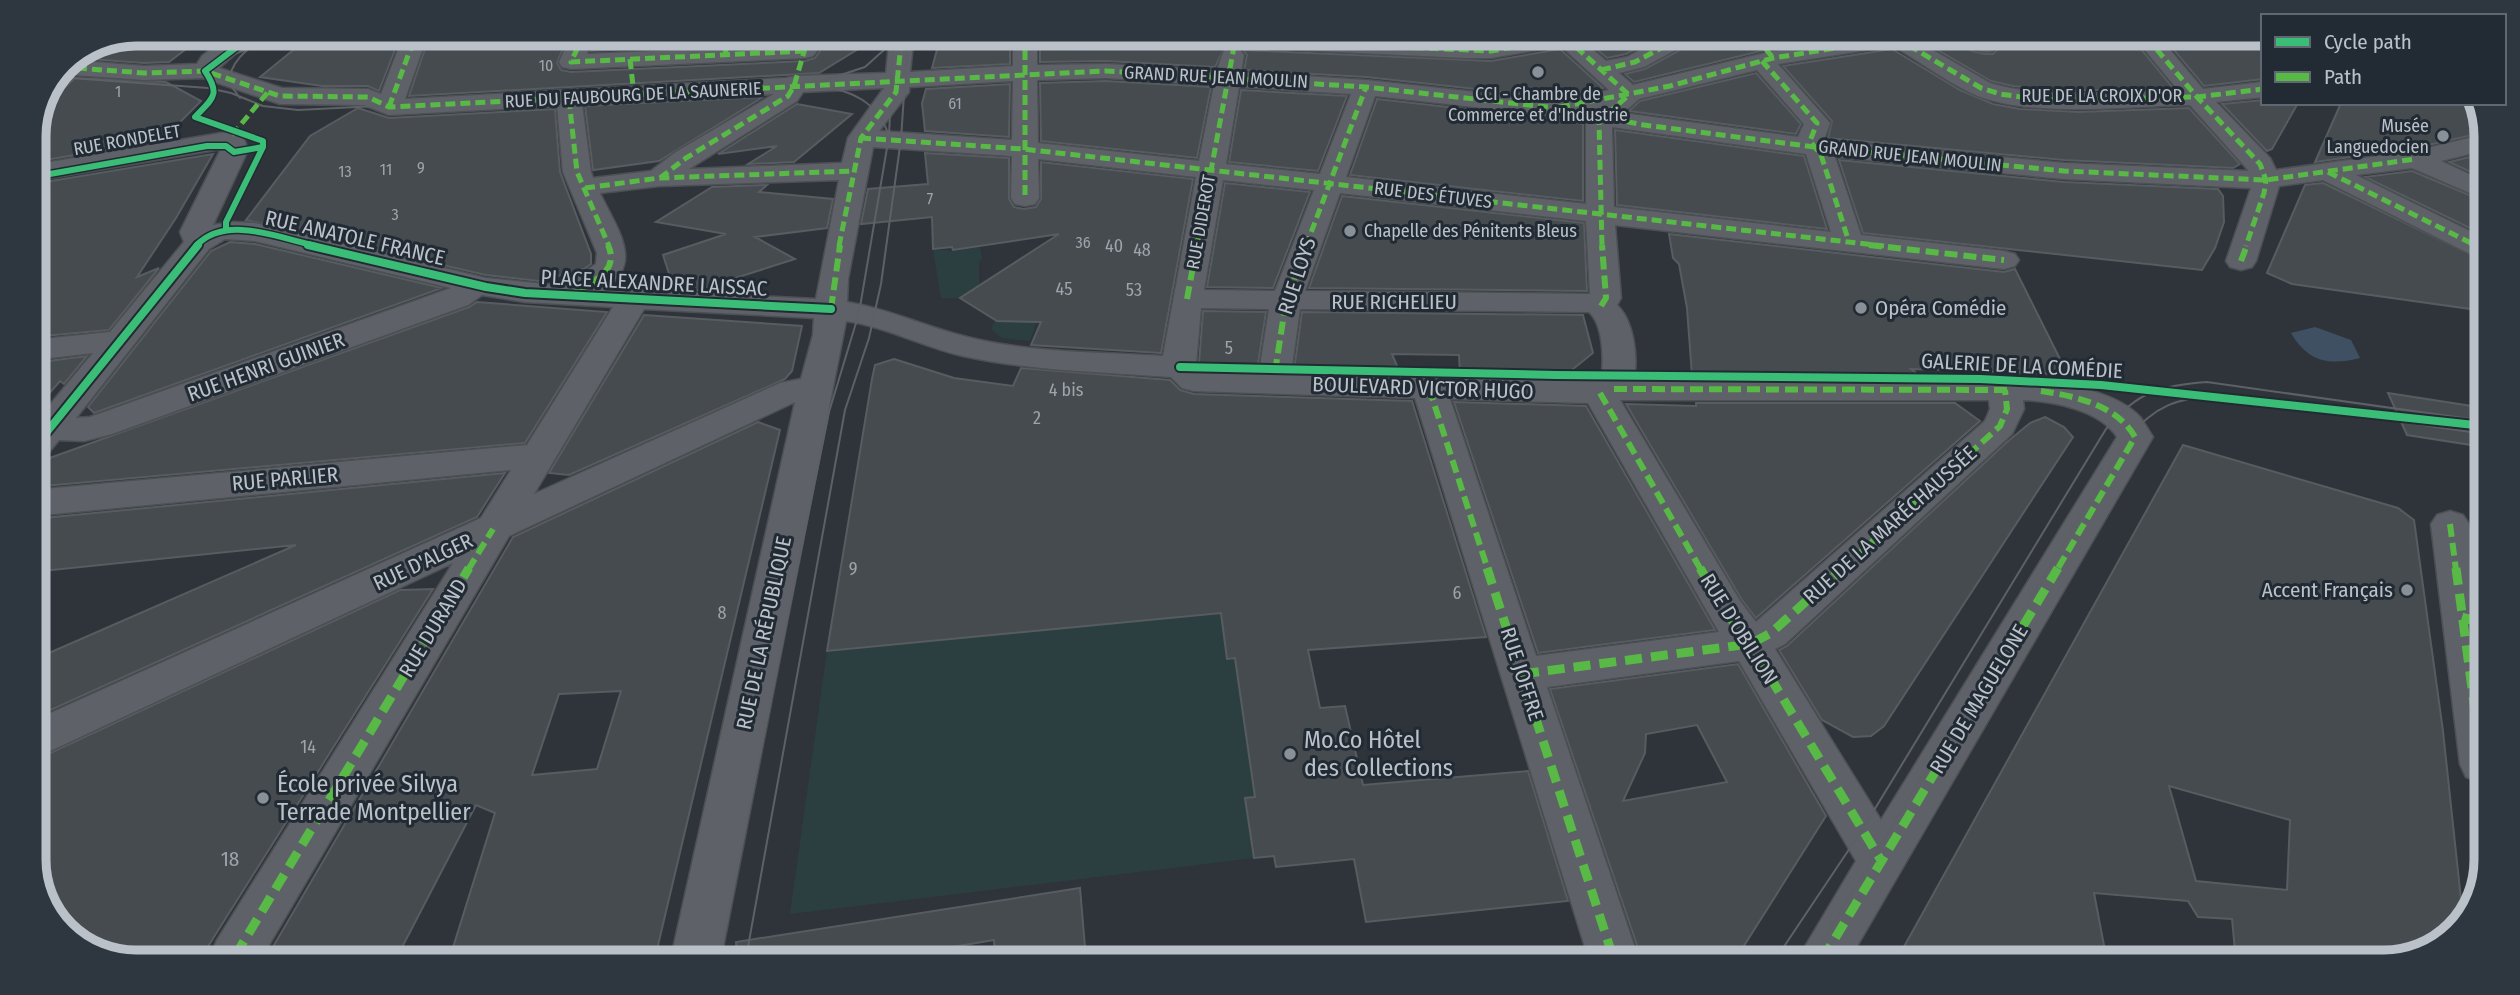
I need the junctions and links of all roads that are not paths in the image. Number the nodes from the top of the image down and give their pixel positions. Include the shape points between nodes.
1 (230, 46) edge
2 (412, 46) edge
3 (578, 46) edge
4 (715, 46) edge
5 (806, 46) edge
6 (898, 46) edge
7 (1025, 46) edge
8 (1234, 46) edge
9 (1440, 46) edge
10 (1519, 46) edge
11 (1578, 46) edge
12 (1665, 46) edge
13 (1817, 46) edge
14 (1905, 46) edge
15 (2154, 46) edge
16 (1763, 52) edge
17 (630, 59) junction
18 (77, 68) edge
19 (1601, 70) junction
20 (205, 71) junction
21 (1024, 73) junction
22 (1229, 77) junction
23 (886, 80) junction
24 (794, 86) junction
25 (1366, 86) junction
26 (2261, 89) edge
27 (268, 92) junction
28 (634, 95) junction
29 (1629, 95) junction
30 (2196, 97) junction
31 (569, 99) junction
32 (390, 107) junction
33 (1556, 108) junction
34 (1602, 117) junction
35 (861, 138) junction
36 (227, 140) junction
37 (2474, 145) edge
38 (1815, 147) junction
39 (1023, 149) junction
40 (2415, 159) junction
41 (1210, 170) junction
42 (46, 171) edge
43 (853, 171) junction
44 (2328, 172) junction
45 (659, 178) junction
46 (2266, 180) junction
47 (1329, 183) junction
48 (2474, 186) edge
49 (585, 188) junction
50 (1025, 198) dead end
51 (1600, 214) junction
52 (212, 236) junction
53 (1849, 242) junction
54 (2474, 245) edge
55 (2004, 260) dead end
56 (2241, 261) dead end
57 (476, 285) junction
58 (568, 296) junction
59 (1187, 299) junction
60 (633, 300) junction
61 (1286, 301) junction
62 (1601, 306) junction
63 (831, 309) junction
64 (122, 340) junction
65 (46, 349) edge
66 (1180, 367) junction
67 (1275, 372) dead end
68 (1429, 388) junction
69 (815, 389) junction
70 (2017, 390) junction
71 (1607, 391) junction
72 (46, 433) edge
73 (46, 437) edge
74 (2135, 437) joint
75 (537, 456) junction
76 (46, 502) edge
77 (2450, 524) dead end
78 (493, 529) junction
79 (2472, 620) edge
80 (1750, 644) junction
81 (2474, 649) edge
82 (1522, 674) junction
83 (46, 735) edge
84 (1882, 862) junction
85 (238, 950) edge
86 (697, 950) edge
87 (1611, 950) edge
88 (1828, 950) edge

1 - 20 street
2 - 32 street
3 - 17 street via 571,62
4 - 17 street
5 - 24 street
6 - 23 street
7 - 21 street
8 - 22 street, RUE DIDEROT
9 - 10 street via 1491,51
11 - 19 street
12 - 19 street via 1635,62
13 - 16 street, GRAND RUE JEAN MOULIN
14 - 30 street, RUE DE LA CROIX D'OR via 2000,94 2043,100
15 - 30 street
16 - 29 street, GRAND RUE JEAN MOULIN
16 - 38 street via 1817,123 1810,141
17 - 28 street
18 - 20 street
19 - 29 street
20 - 27 street, RUE DU FAUBOURG DE LA SAUNERIE
21 - 22 street, GRAND RUE JEAN MOULIN via 1106,71
21 - 23 street, GRAND RUE JEAN MOULIN
21 - 39 street
22 - 25 street, GRAND RUE JEAN MOULIN
22 - 41 street, RUE DIDEROT
23 - 24 street, RUE DU FAUBOURG DE LA SAUNERIE
23 - 35 street via 892,99
24 - 28 street, RUE DU FAUBOURG DE LA SAUNERIE
24 - 45 street via 788,96
25 - 33 street, GRAND RUE JEAN MOULIN
25 - 47 street, RUE LOYS
26 - 30 street, RUE DE LA CROIX D'OR
27 - 32 street, RUE DU FAUBOURG DE LA SAUNERIE via 369,97
27 - 36 street
28 - 31 street, RUE DU FAUBOURG DE LA SAUNERIE
29 - 33 street, GRAND RUE JEAN MOULIN
29 - 34 street
30 - 46 street via 2260,164
31 - 32 street, RUE DU FAUBOURG DE LA SAUNERIE
31 - 49 street via 577,172
33 - 34 street, GRAND RUE JEAN MOULIN
34 - 38 street, GRAND RUE JEAN MOULIN
34 - 51 street
35 - 39 street, RUE DES ÉTUVES
35 - 43 street, RUE DE LA RÉPUBLIQUE
36 - 42 street, RUE RONDELET
36 - 52 street via 234,143 234,152 195,232
37 - 40 street, GRAND RUE JEAN MOULIN
38 - 46 street, GRAND RUE JEAN MOULIN via 2064,171
38 - 53 street
39 - 41 street, RUE DES ÉTUVES
39 - 50 street
40 - 44 street, GRAND RUE JEAN MOULIN
40 - 48 street
41 - 47 street, RUE DES ÉTUVES
41 - 59 street, RUE DIDEROT
43 - 45 street
43 - 63 street, RUE DE LA RÉPUBLIQUE
44 - 46 street, GRAND RUE JEAN MOULIN
44 - 54 street
45 - 49 street
46 - 56 street
47 - 51 street, RUE DES ÉTUVES
47 - 61 street, RUE LOYS
49 - 58 street, PLACE ALEXANDRE LAISSAC via 612,253 611,266
51 - 53 street, RUE DES ÉTUVES
51 - 62 street via 1606,298
52 - 57 street, RUE ANATOLE FRANCE via 255,232
52 - 64 street
53 - 55 street, RUE DES ÉTUVES
57 - 58 street, PLACE ALEXANDRE LAISSAC
57 - 73 street, RUE HENRI GUINIER via 457,298 100,426
58 - 60 street, PLACE ALEXANDRE LAISSAC
59 - 61 street, RUE RICHELIEU
59 - 66 street, RUE DIDEROT
60 - 63 street, PLACE ALEXANDRE LAISSAC
60 - 75 street, RUE DURAND
61 - 62 street, RUE RICHELIEU
61 - 67 street, RUE LOYS
62 - 71 street via 1611,316 1619,368 1619,380
63 - 66 street, BOULEVARD VICTOR HUGO via 875,316 962,346 1023,358
63 - 69 street, RUE DE LA RÉPUBLIQUE
64 - 65 street
64 - 72 street
66 - 68 street, BOULEVARD VICTOR HUGO via 1194,381
68 - 71 street, BOULEVARD VICTOR HUGO
68 - 82 street, RUE JOFFRE
69 - 78 street, RUE D'ALGER via 792,390
69 - 86 street, RUE DE LA RÉPUBLIQUE
70 - 71 street, BOULEVARD VICTOR HUGO
70 - 74 street, BOULEVARD VICTOR HUGO via 2086,401 2125,422
70 - 80 street, RUE DE LA MARÉCHAUSSÉE via 2000,426 1771,633
71 - 80 street, RUE D'OBILION via 1622,435 1726,612
74 - 84 street, RUE DE MAGUELONE
75 - 76 street, RUE PARLIER
75 - 78 street, RUE DURAND
77 - 79 street
78 - 83 street, RUE D'ALGER
78 - 85 street, RUE DURAND
79 - 81 street
80 - 82 street
80 - 84 street, RUE D'OBILION
82 - 87 street, RUE JOFFRE
84 - 88 street, RUE DE MAGUELONE

